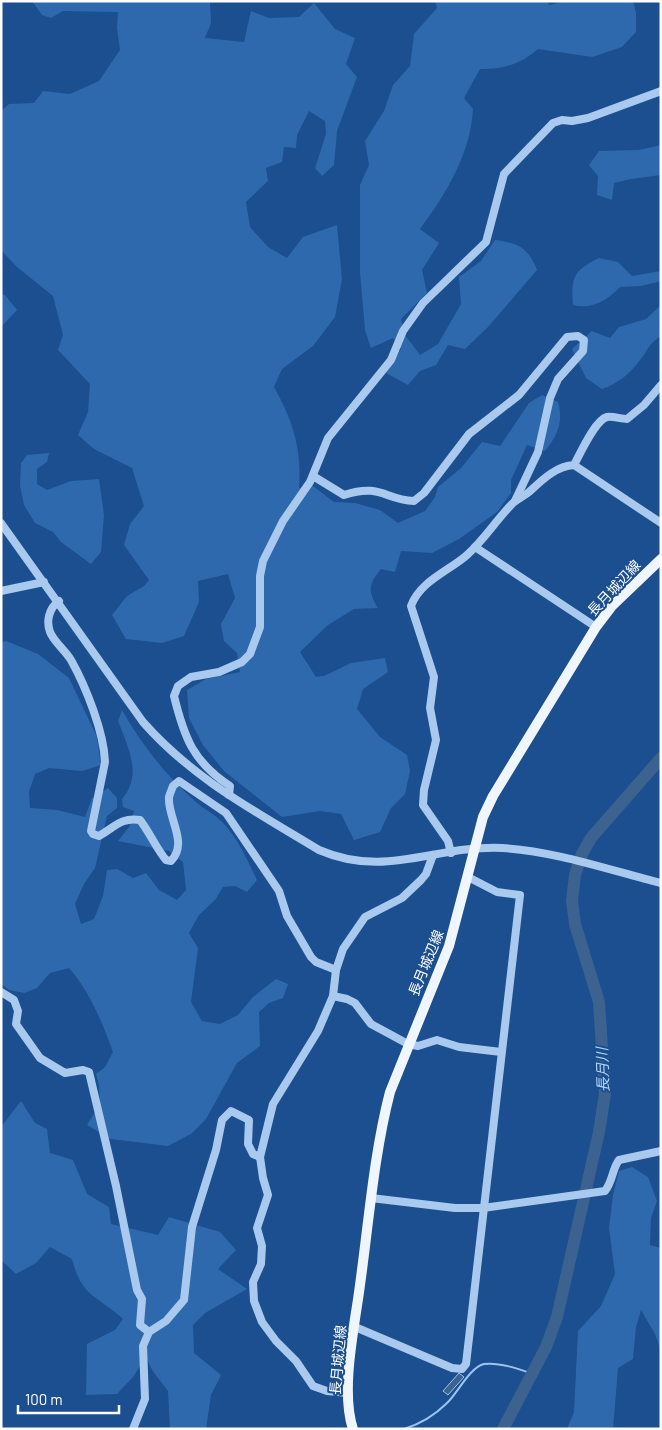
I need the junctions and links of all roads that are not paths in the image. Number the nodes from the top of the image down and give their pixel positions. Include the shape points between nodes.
1 (661, 90) edge
2 (661, 385) edge
3 (574, 465) junction
4 (313, 476) junction
5 (515, 501) junction
6 (1, 523) edge
7 (661, 523) edge
8 (475, 547) junction
9 (661, 559) edge
10 (44, 582) junction
11 (1, 591) edge
12 (58, 601) junction
13 (596, 627) junction
14 (229, 795) junction
15 (474, 850) junction
16 (451, 853) junction
17 (433, 855) junction
18 (468, 877) junction
19 (661, 883) edge
20 (336, 970) junction
21 (1, 992) edge
22 (333, 996) junction
23 (408, 1044) junction
24 (501, 1052) junction
25 (661, 1151) edge
26 (260, 1157) junction
27 (372, 1198) junction
28 (483, 1208) junction
29 (355, 1327) junction
30 (149, 1332) junction
31 (348, 1393) junction
32 (132, 1429) edge
33 (353, 1429) edge

1 - 4 street via 588,118 553,124 514,161 504,174 486,242 422,303 403,331 391,360 328,438
2 - 3 street via 627,419 604,418 592,432
3 - 5 street via 549,474
3 - 7 street
4 - 5 street via 344,495 370,490 414,501 424,494 469,434 519,394 566,337 578,336 584,340 583,351 558,380 550,398 538,452
4 - 14 street via 283,521 263,561 260,626 250,654 242,662 219,672 191,678 178,686 174,696 187,742 202,763 230,786
5 - 8 street
6 - 10 street
8 - 13 street
8 - 16 street via 422,588 411,606 434,677 430,708 436,740 423,805 448,841
9 - 13 main road, 長月城辺線 via 612,606
10 - 11 street
10 - 12 street
12 - 14 street via 161,742 202,778
12 - 20 street via 52,606 48,621 50,634 73,665 90,705 104,753 93,834 99,836 129,818 140,820 160,853 171,861 175,857 178,837 169,798 173,786 180,781 226,813 279,891 287,916 311,957
13 - 15 main road, 長月城辺線 via 493,796
14 - 17 street via 336,857 360,863 386,863
15 - 16 street
15 - 18 main road, 長月城辺線
15 - 19 street via 534,851
16 - 17 street
17 - 20 street via 426,874 402,898 365,917 343,949
18 - 23 main road, 長月城辺線 via 449,946
18 - 24 street via 497,892 520,895
20 - 22 street
21 - 30 street via 14,1000 18,1011 16,1024 40,1058 65,1073 89,1072 137,1290 142,1299 140,1325
22 - 23 street via 355,1003 371,1024
22 - 26 street via 318,1031 273,1104
23 - 24 street via 418,1046 437,1040 459,1047
23 - 27 main road, 長月城辺線 via 386,1108
24 - 28 street
25 - 28 street via 619,1160 611,1184 605,1191
26 - 30 street via 253,1154 248,1144 249,1120 231,1111 222,1120 209,1176 192,1227 184,1300 166,1321
26 - 31 street via 268,1195 257,1228 262,1246 253,1282 254,1301 262,1322 296,1360 313,1386
27 - 28 street via 455,1208
27 - 29 main road, 長月城辺線
28 - 29 street via 466,1364 462,1369 452,1368
29 - 31 main road, 長月城辺線
30 - 32 street via 143,1346 145,1399
31 - 33 main road, 長月城辺線

